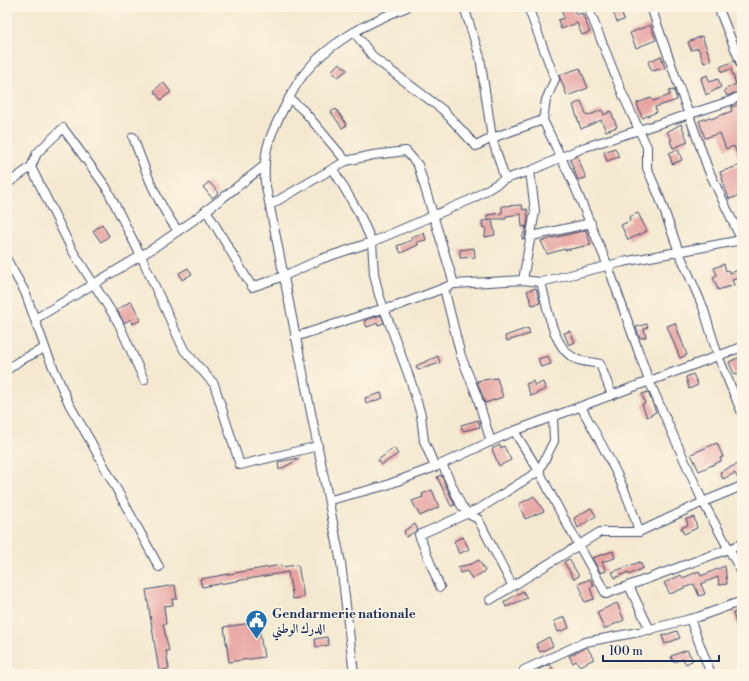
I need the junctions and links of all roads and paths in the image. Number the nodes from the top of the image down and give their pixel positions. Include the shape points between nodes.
1 (407, 7) edge
2 (464, 7) edge
3 (528, 7) edge
4 (588, 7) edge
5 (651, 7) edge
6 (718, 7) edge
7 (354, 32) junction
8 (742, 66) edge
9 (742, 95) edge
10 (289, 98) junction
11 (690, 114) junction
12 (543, 120) junction
13 (640, 130) junction
14 (133, 137) dead end
15 (492, 138) junction
16 (561, 157) junction
17 (346, 161) junction
18 (264, 166) junction
19 (31, 167) junction
20 (333, 169) junction
21 (530, 171) junction
22 (505, 179) junction
23 (7, 184) edge
24 (270, 205) junction
25 (206, 210) junction
26 (433, 216) junction
27 (591, 223) junction
28 (178, 231) junction
29 (532, 236) junction
30 (742, 240) edge
31 (372, 242) junction
32 (679, 252) junction
33 (141, 256) junction
34 (7, 260) edge
35 (608, 266) junction
36 (284, 276) junction
37 (523, 280) junction
38 (541, 282) junction
39 (94, 284) junction
40 (454, 284) junction
41 (444, 288) junction
42 (385, 309) junction
43 (35, 319) junction
44 (295, 337) junction
45 (742, 347) edge
46 (45, 348) junction
47 (718, 356) junction
48 (7, 370) edge
49 (144, 380) dead end
50 (649, 381) junction
51 (612, 395) junction
52 (581, 407) junction
53 (742, 413) edge
54 (553, 417) junction
55 (514, 431) junction
56 (491, 442) junction
57 (318, 446) junction
58 (438, 465) junction
59 (539, 471) junction
60 (742, 486) edge
61 (330, 500) junction
62 (703, 502) junction
63 (468, 514) junction
64 (639, 532) junction
65 (578, 544) junction
66 (742, 544) edge
67 (730, 549) junction
68 (159, 567) dead end
69 (742, 573) edge
70 (512, 585) junction
71 (440, 586) dead end
72 (630, 586) junction
73 (490, 600) dead end
74 (742, 601) edge
75 (690, 619) junction
76 (650, 630) junction
77 (524, 670) dead end
78 (354, 674) edge
79 (711, 674) edge

1 - 7 street
2 - 15 street via 480,57
3 - 12 street via 555,79 546,100
4 - 13 street via 623,95
5 - 11 street
6 - 8 street
7 - 10 street via 316,61
7 - 15 street via 374,58 443,110 476,146
9 - 11 street
10 - 17 street via 304,111
10 - 18 street via 265,149
11 - 13 street
11 - 30 street via 708,169
12 - 15 street
12 - 16 street
13 - 16 street
13 - 32 street via 647,147 647,168
14 - 28 street via 150,182 167,216
15 - 22 street
16 - 21 street
16 - 27 street
17 - 20 street
17 - 26 street via 406,151 418,165
18 - 24 street
18 - 25 street
19 - 23 street
19 - 33 street via 37,154 63,128 106,187
19 - 39 street via 72,250
20 - 24 street
20 - 31 street via 360,215
21 - 22 street
21 - 29 street via 535,211
22 - 26 street via 472,199
24 - 36 street
25 - 28 street
25 - 36 street via 252,287
26 - 31 street
26 - 40 street
27 - 29 street
27 - 35 street
28 - 33 street
29 - 37 street
30 - 32 street
31 - 36 street via 321,259
31 - 42 street via 378,295
32 - 35 street
32 - 47 street via 703,307
33 - 39 street
33 - 57 street via 184,350 214,384 240,465
34 - 43 street via 25,292
35 - 38 street
35 - 50 street
36 - 44 street
37 - 38 street
37 - 40 street
38 - 51 street via 557,340 564,351 576,359 600,364
39 - 43 street
39 - 49 street via 118,322
40 - 41 street
41 - 42 street
41 - 56 street via 461,356 478,396
42 - 44 street
42 - 58 street via 421,415 424,441
43 - 46 street
44 - 57 street
45 - 47 street
46 - 48 street
46 - 68 street via 69,404
47 - 50 street
47 - 53 street
50 - 51 street
50 - 62 street
51 - 52 street
52 - 54 street
52 - 64 street via 608,455 634,512
54 - 55 street
54 - 59 street via 554,441
55 - 56 street
55 - 59 street
56 - 58 street
57 - 61 street
58 - 61 street via 384,486
58 - 63 street
59 - 63 street
59 - 65 street
60 - 62 street
61 - 78 street via 341,563
62 - 64 street
62 - 67 street
63 - 70 street via 478,519
63 - 71 street via 419,535
64 - 65 street via 600,532
65 - 70 street
65 - 72 street via 606,594
66 - 67 street
67 - 69 street
67 - 72 street
70 - 73 street
72 - 76 street
74 - 75 street
75 - 76 street
75 - 79 street
76 - 77 street via 585,642

